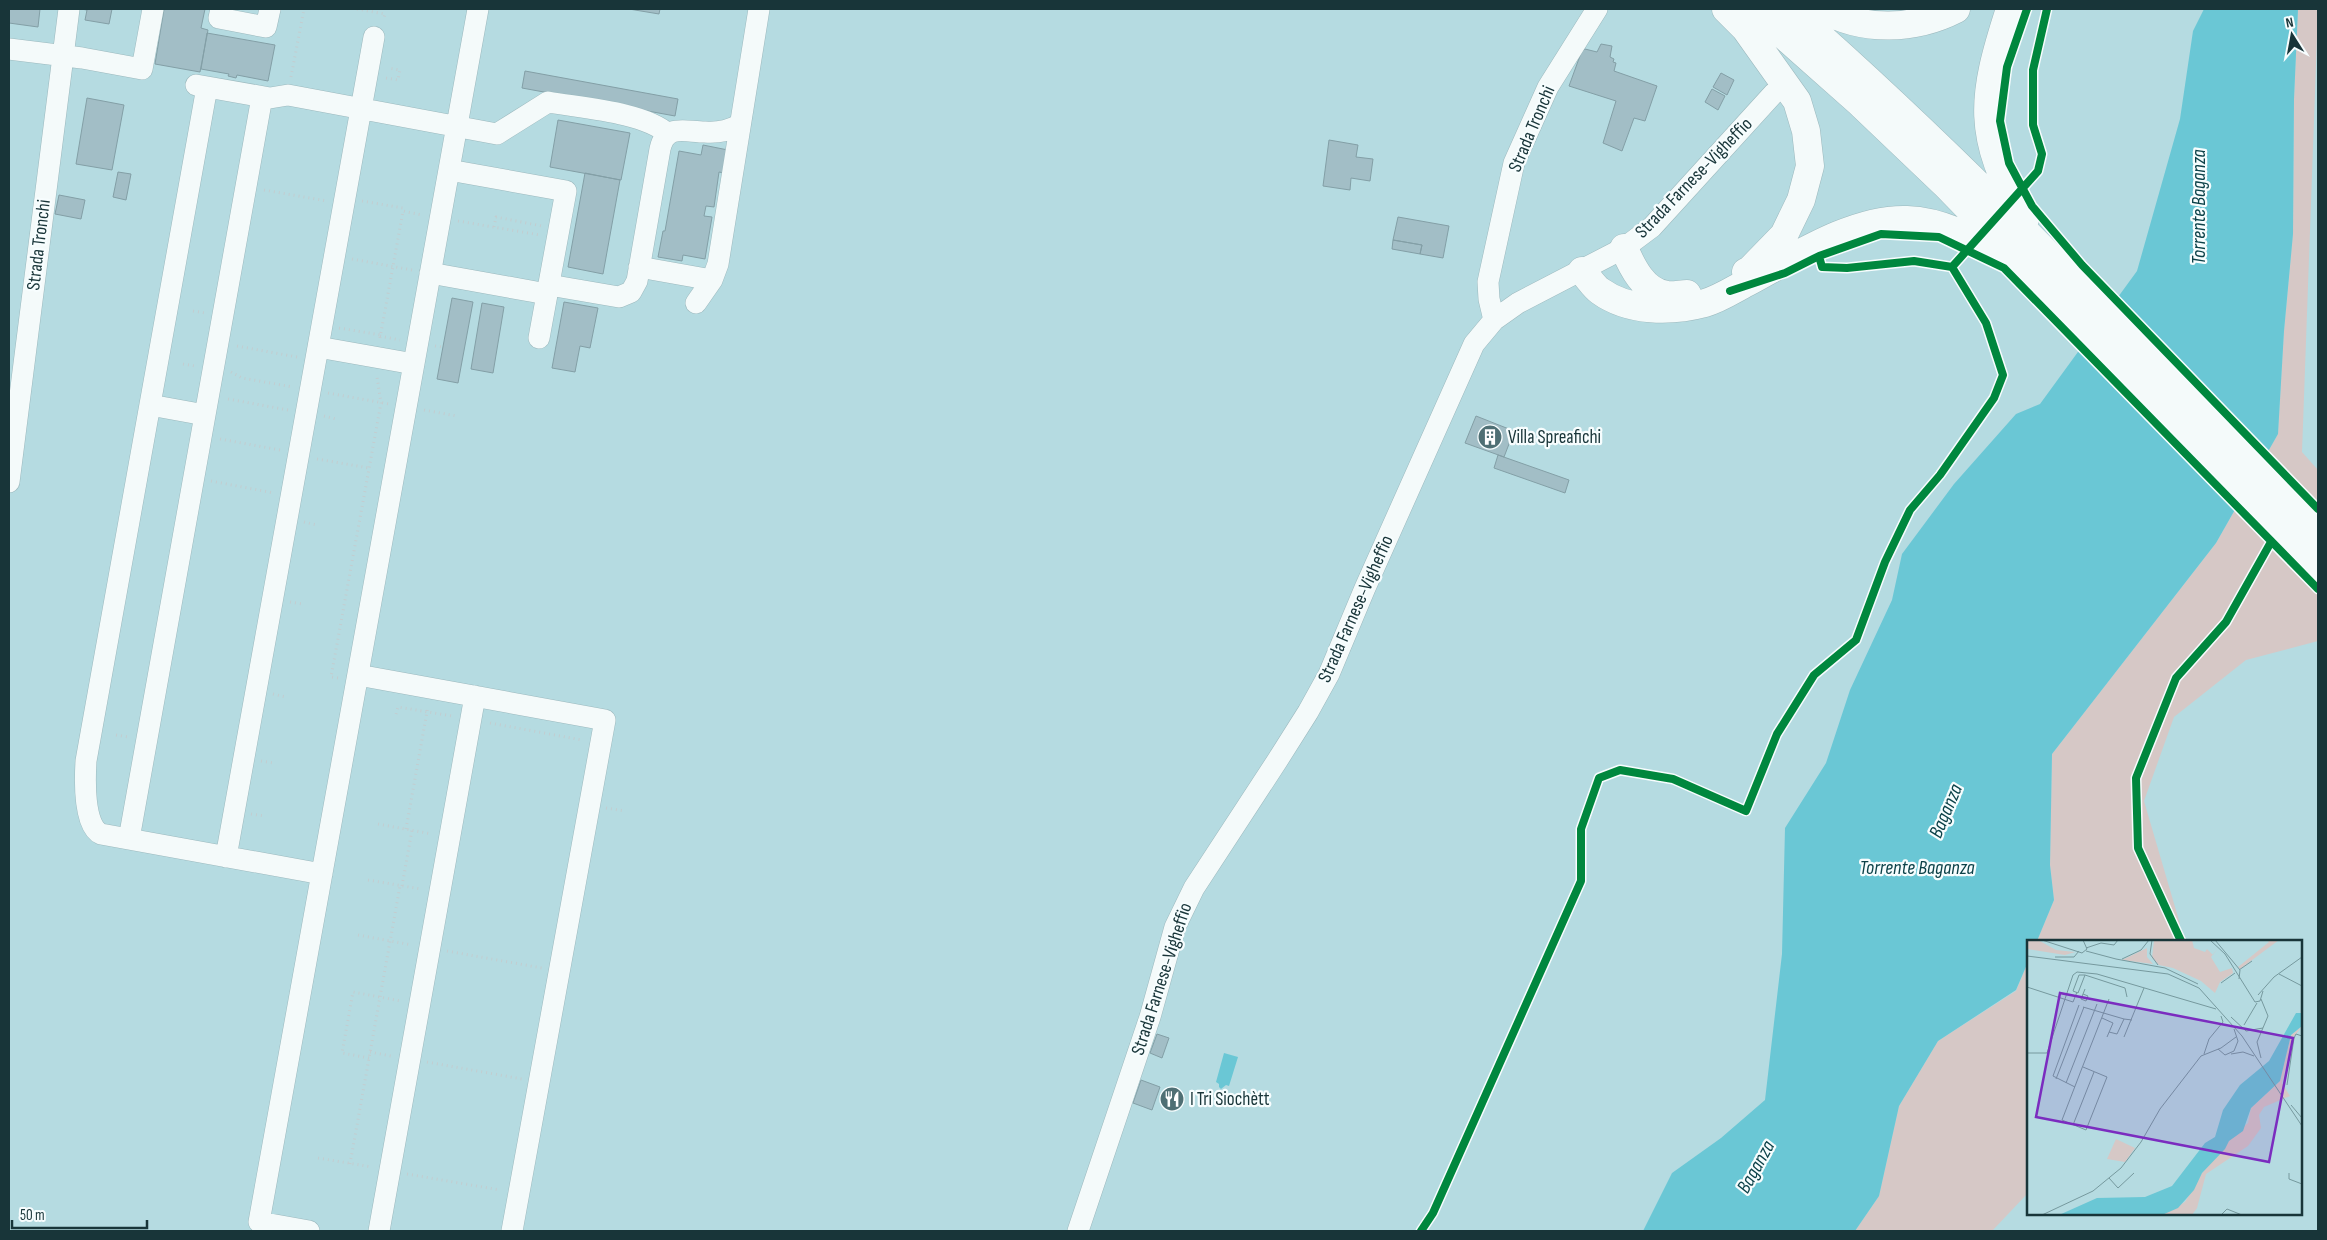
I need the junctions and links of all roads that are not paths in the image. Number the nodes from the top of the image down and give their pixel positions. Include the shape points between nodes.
1 (69, 9) edge
2 (153, 9) edge
3 (221, 9) edge
4 (270, 9) edge
5 (478, 9) edge
6 (760, 9) edge
7 (1597, 9) edge
8 (1726, 9) edge
9 (1754, 9) edge
10 (1788, 9) edge
11 (1823, 9) edge
12 (1956, 9) edge
13 (2010, 9) edge
14 (374, 37) dead end
15 (9, 50) edge
16 (64, 57) junction
17 (1774, 93) dead end
18 (262, 97) junction
19 (361, 109) junction
20 (739, 125) junction
21 (456, 127) junction
22 (668, 134) junction
23 (449, 170) junction
24 (1624, 248) junction
25 (2041, 264) junction
26 (639, 267) junction
27 (1582, 271) junction
28 (430, 273) junction
29 (712, 280) junction
30 (548, 290) junction
31 (696, 303) dead end
32 (1494, 320) junction
33 (539, 338) dead end
34 (317, 354) junction
35 (414, 364) junction
36 (150, 405) junction
37 (205, 415) junction
38 (9, 482) edge
39 (2288, 519) junction
40 (2318, 533) edge
41 (2318, 568) edge
42 (358, 675) junction
43 (475, 696) junction
44 (129, 839) junction
45 (226, 856) junction
46 (322, 874) junction
47 (309, 1231) edge
48 (379, 1231) edge
49 (512, 1231) edge
50 (1078, 1231) edge

1 - 16 street, Strada Tronchi
2 - 16 street via 142,69
3 - 4 street via 219,18 266,27
5 - 21 street
6 - 20 street
7 - 32 street, Strada Tronchi via 1548,87 1514,163 1488,282
8 - 24 highway via 1745,28 1797,101 1806,131 1810,166 1801,200 1784,234 1750,270 1702,293 1667,295 1651,289 1633,270
9 - 25 highway
10 - 25 highway via 1864,75
11 - 12 highway via 1841,19 1876,26 1920,22
13 - 25 highway via 1989,82 1990,135 1996,161 2031,230
14 - 19 street
15 - 16 street
16 - 38 street, Strada Tronchi
17 - 24 street, Strada Farnese-Vigheffio via 1652,227
18 - 19 street via 288,95
18 - 36 street via 202,86
18 - 37 street
19 - 21 street
19 - 34 street via 352,202 334,256
20 - 22 street via 721,132 680,130
20 - 29 street via 718,264
21 - 22 street via 497,134 548,102 643,119
21 - 23 street
22 - 26 street via 660,149
23 - 28 street
23 - 30 street via 566,191
24 - 27 street, Strada Farnese-Vigheffio
25 - 27 highway via 1940,226 1907,220 1874,224 1824,242 1706,303 1669,308 1635,307 1598,290
25 - 39 highway
26 - 29 street
26 - 30 street via 634,289 623,297
27 - 32 street, Strada Farnese-Vigheffio via 1518,303
28 - 30 street
28 - 35 street
29 - 31 street
30 - 33 street
32 - 50 street, Strada Farnese-Vigheffio via 1474,344 1329,674 1293,736 1194,888 1175,927 1150,1017
34 - 35 street
34 - 45 street
35 - 42 street
36 - 37 street
36 - 44 street via 86,765 88,816 92,828 101,834
37 - 44 street
39 - 40 highway
39 - 41 highway
42 - 43 street
42 - 46 street
43 - 48 street
43 - 49 street via 605,720
44 - 45 street
45 - 46 street
46 - 47 street via 259,1222

